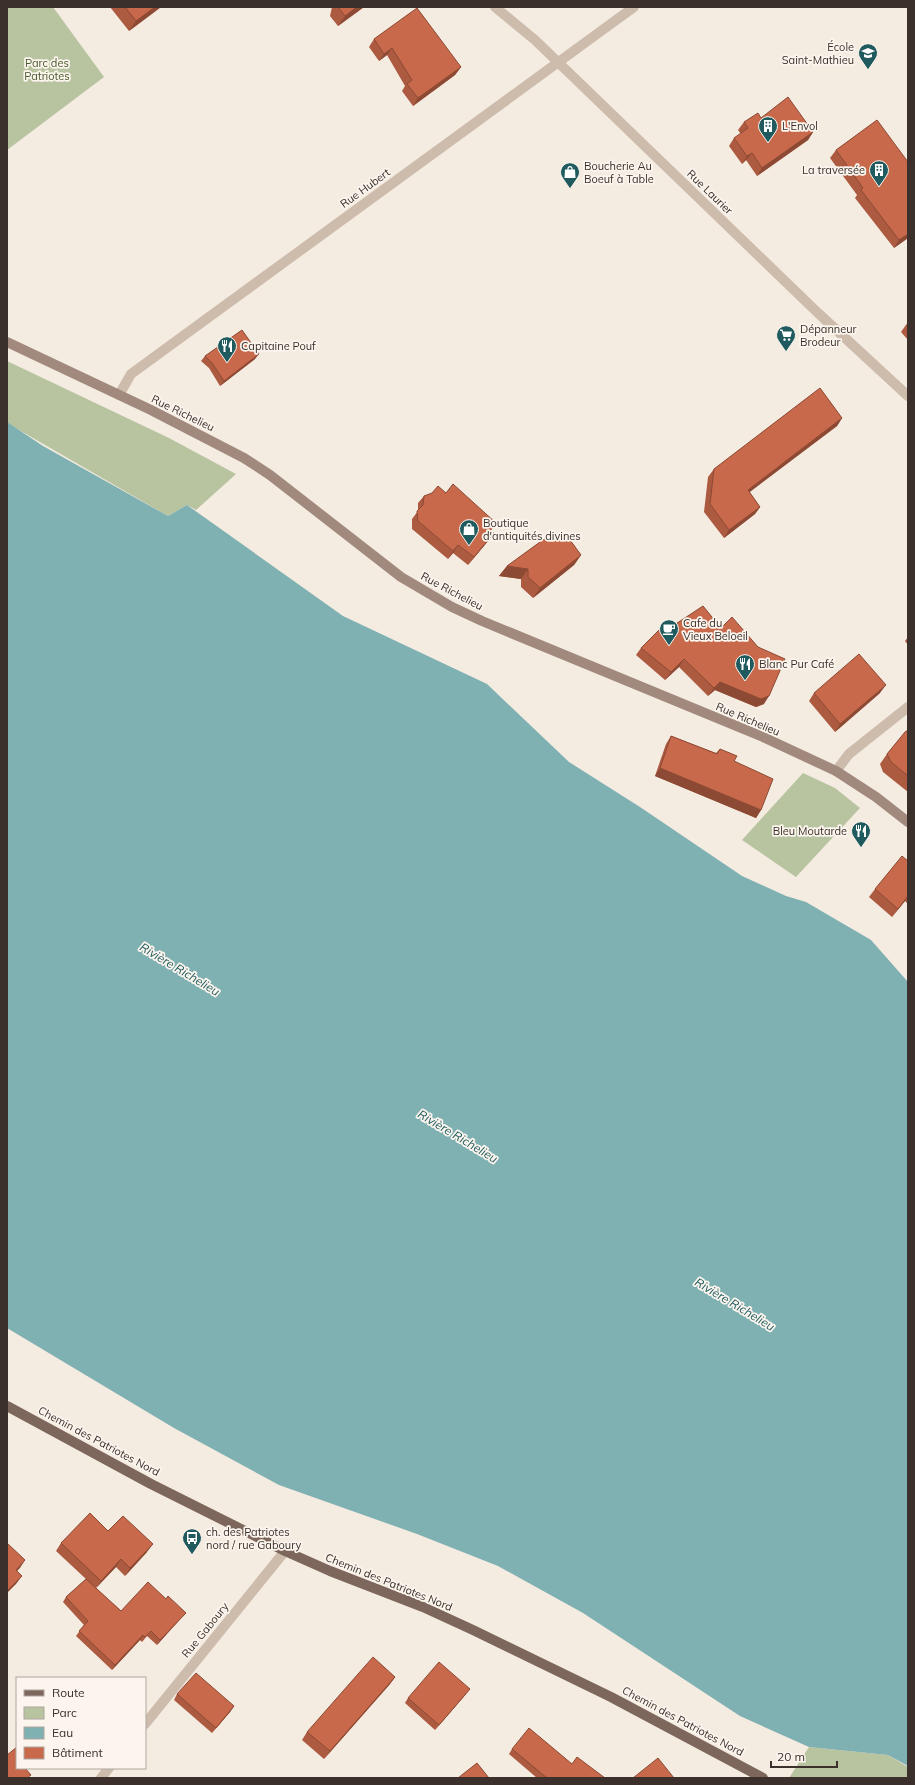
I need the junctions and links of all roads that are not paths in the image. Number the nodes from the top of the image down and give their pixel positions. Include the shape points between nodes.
1 (495, 7) edge
2 (634, 7) edge
3 (559, 63) junction
4 (7, 342) edge
5 (119, 395) junction
6 (908, 396) edge
7 (908, 707) edge
8 (836, 771) junction
9 (908, 822) edge
10 (7, 1406) edge
11 (285, 1551) junction
12 (146, 1723) edge
13 (108, 1769) edge
14 (101, 1778) edge
15 (764, 1778) edge

1 - 3 street, Rue Laurier
2 - 3 street, Rue Hubert
3 - 5 street, Rue Hubert via 131,374
3 - 6 street, Rue Laurier via 818,313
4 - 5 main road, Rue Richelieu
5 - 8 main road, Rue Richelieu via 258,466 401,577 452,607 763,737
7 - 8 street via 848,754
8 - 9 main road, Rue Richelieu
10 - 11 main road, Chemin des Patriotes Nord via 152,1484
11 - 12 street, Rue Gaboury
11 - 15 main road, Chemin des Patriotes Nord via 466,1627 618,1701
13 - 14 street

